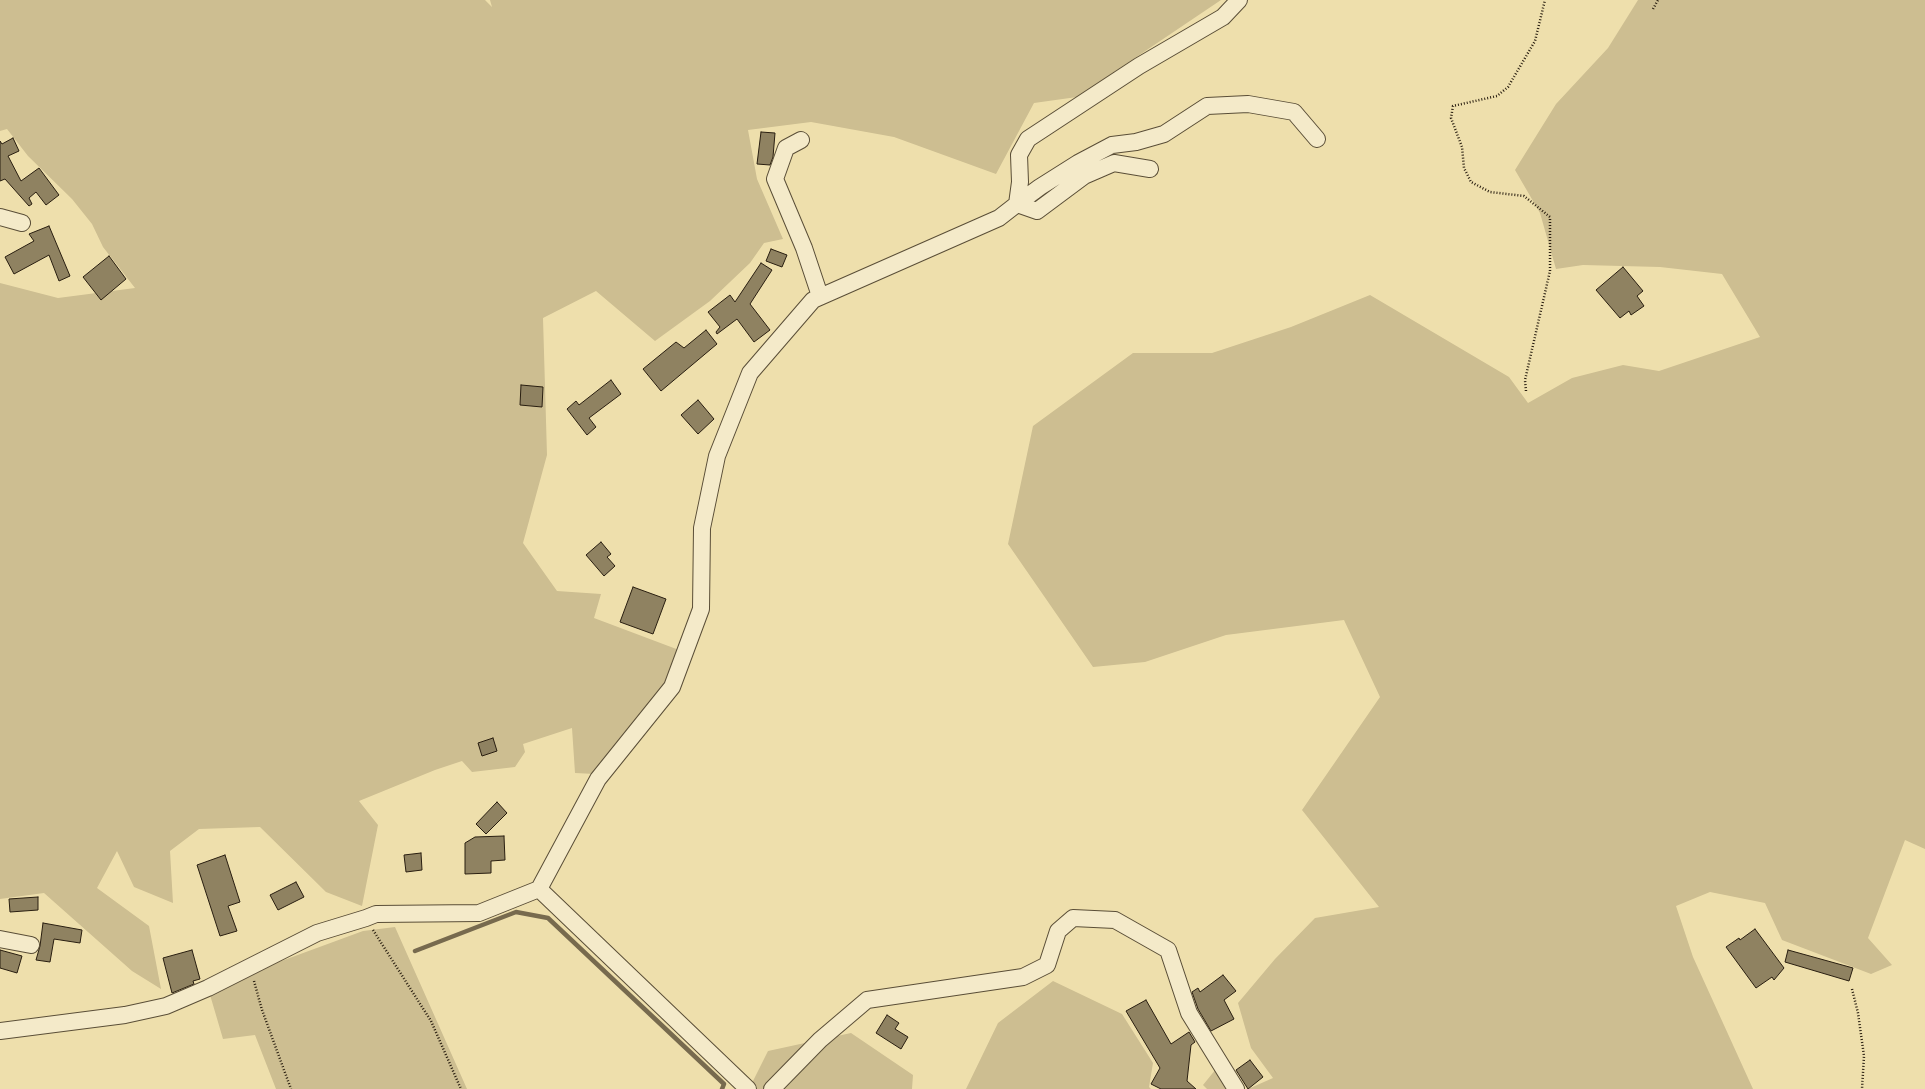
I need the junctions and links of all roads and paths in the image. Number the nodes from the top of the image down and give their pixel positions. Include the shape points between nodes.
1 (1239, 0) edge
2 (1545, 0) edge
3 (1658, 0) edge
4 (1653, 9) dead end
5 (1317, 139) dead end
6 (801, 140) dead end
7 (1150, 169) dead end
8 (1016, 204) junction
9 (0, 217) edge
10 (22, 223) dead end
11 (820, 296) junction
12 (1526, 391) dead end
13 (539, 889) junction
14 (366, 918) junction
15 (0, 939) edge
16 (31, 945) dead end
17 (250, 967) junction
18 (1852, 989) dead end
19 (0, 1031) edge
20 (291, 1089) edge
21 (461, 1089) edge
22 (748, 1089) edge
23 (772, 1089) edge
24 (1236, 1089) edge
25 (1862, 1089) edge

1 - 8 street via 1223,17 1139,66 1028,139 1019,155 1020,182
2 - 12 path via 1535,41 1508,87 1497,96 1453,106 1451,118 1462,147 1464,168 1472,182 1490,192 1524,196 1550,217 1550,272 1524,380
3 - 4 path
5 - 8 street via 1294,112 1248,104 1207,106 1164,134 1136,142 1112,145 1059,175
6 - 11 street via 786,148 775,179 804,248
7 - 8 street via 1114,164 1084,176 1037,211
8 - 11 street via 1000,218
9 - 10 street
11 - 13 street via 813,300 750,372 717,456 702,528 700,609 672,688 598,779
13 - 14 street via 479,913 376,914
13 - 22 street
14 - 17 street via 318,933
14 - 21 path via 431,1021
15 - 16 street
17 - 19 street via 166,1006 125,1016
17 - 20 path via 262,1010
18 - 25 path via 1864,1056
23 - 24 street via 820,1040 867,1000 1023,977 1047,965 1058,931 1073,918 1115,920 1168,950 1189,1013

